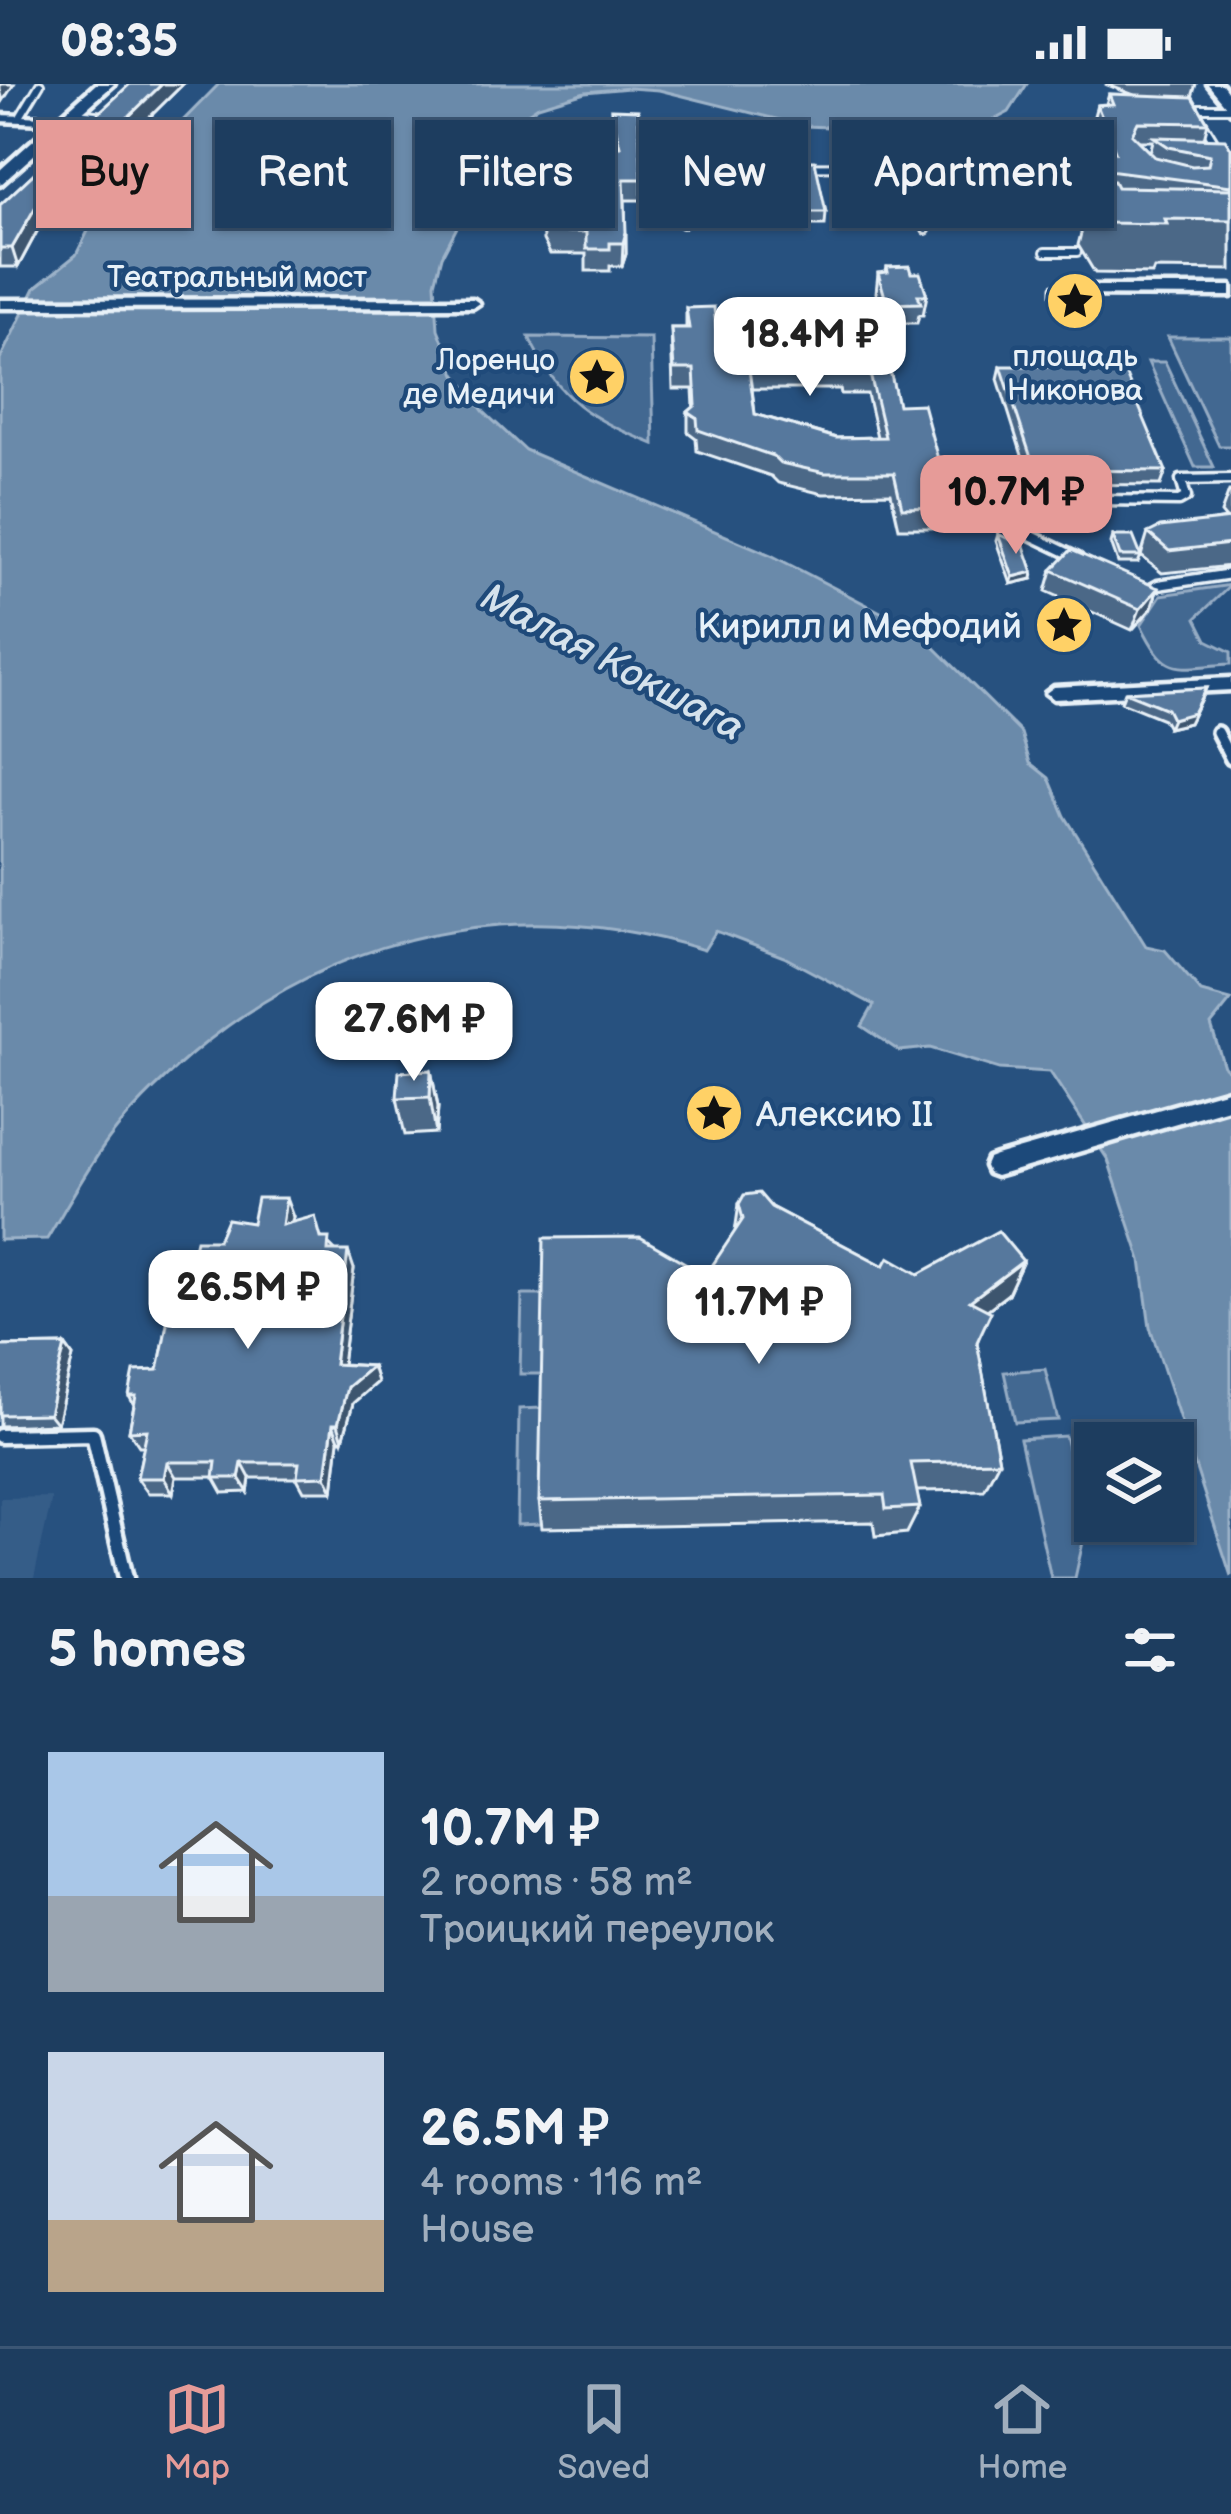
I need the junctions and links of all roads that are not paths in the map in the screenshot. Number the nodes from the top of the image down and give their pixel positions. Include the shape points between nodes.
1 (40, 84) edge
2 (106, 84) edge
3 (1215, 84) edge
4 (1174, 108) edge
5 (1194, 108) junction
6 (1231, 108) edge
7 (106, 116) edge
8 (20, 117) junction
9 (70, 117) junction
10 (0, 118) edge
11 (1198, 148) edge
12 (1219, 149) junction
13 (1231, 149) edge
14 (0, 180) edge
15 (1045, 252) dead end
16 (1077, 252) dead end
17 (1060, 291) dead end
18 (1231, 291) edge
19 (473, 303) dead end
20 (0, 304) edge
21 (1231, 479) edge
22 (1088, 563) edge
23 (1231, 574) edge
24 (1129, 583) edge
25 (1231, 684) edge
26 (1054, 693) dead end
27 (1217, 733) dead end
28 (1231, 759) edge
29 (1231, 1098) edge
30 (996, 1166) dead end
31 (0, 1436) edge
32 (125, 1578) edge

1 - 8 lane
2 - 9 main road
3 - 6 street
4 - 5 lane
5 - 6 lane
5 - 12 lane
7 - 9 lane
8 - 9 street
8 - 10 street
9 - 14 main road
11 - 12 lane
12 - 13 lane
15 - 16 lane
17 - 18 street
19 - 20 street, Театральный мост
21 - 22 lane via 1180,480 1186,497 1179,500 1017,499 1028,534
23 - 24 lane via 1150,593
25 - 26 street
27 - 28 lane
29 - 30 street
31 - 32 lane via 93,1434

